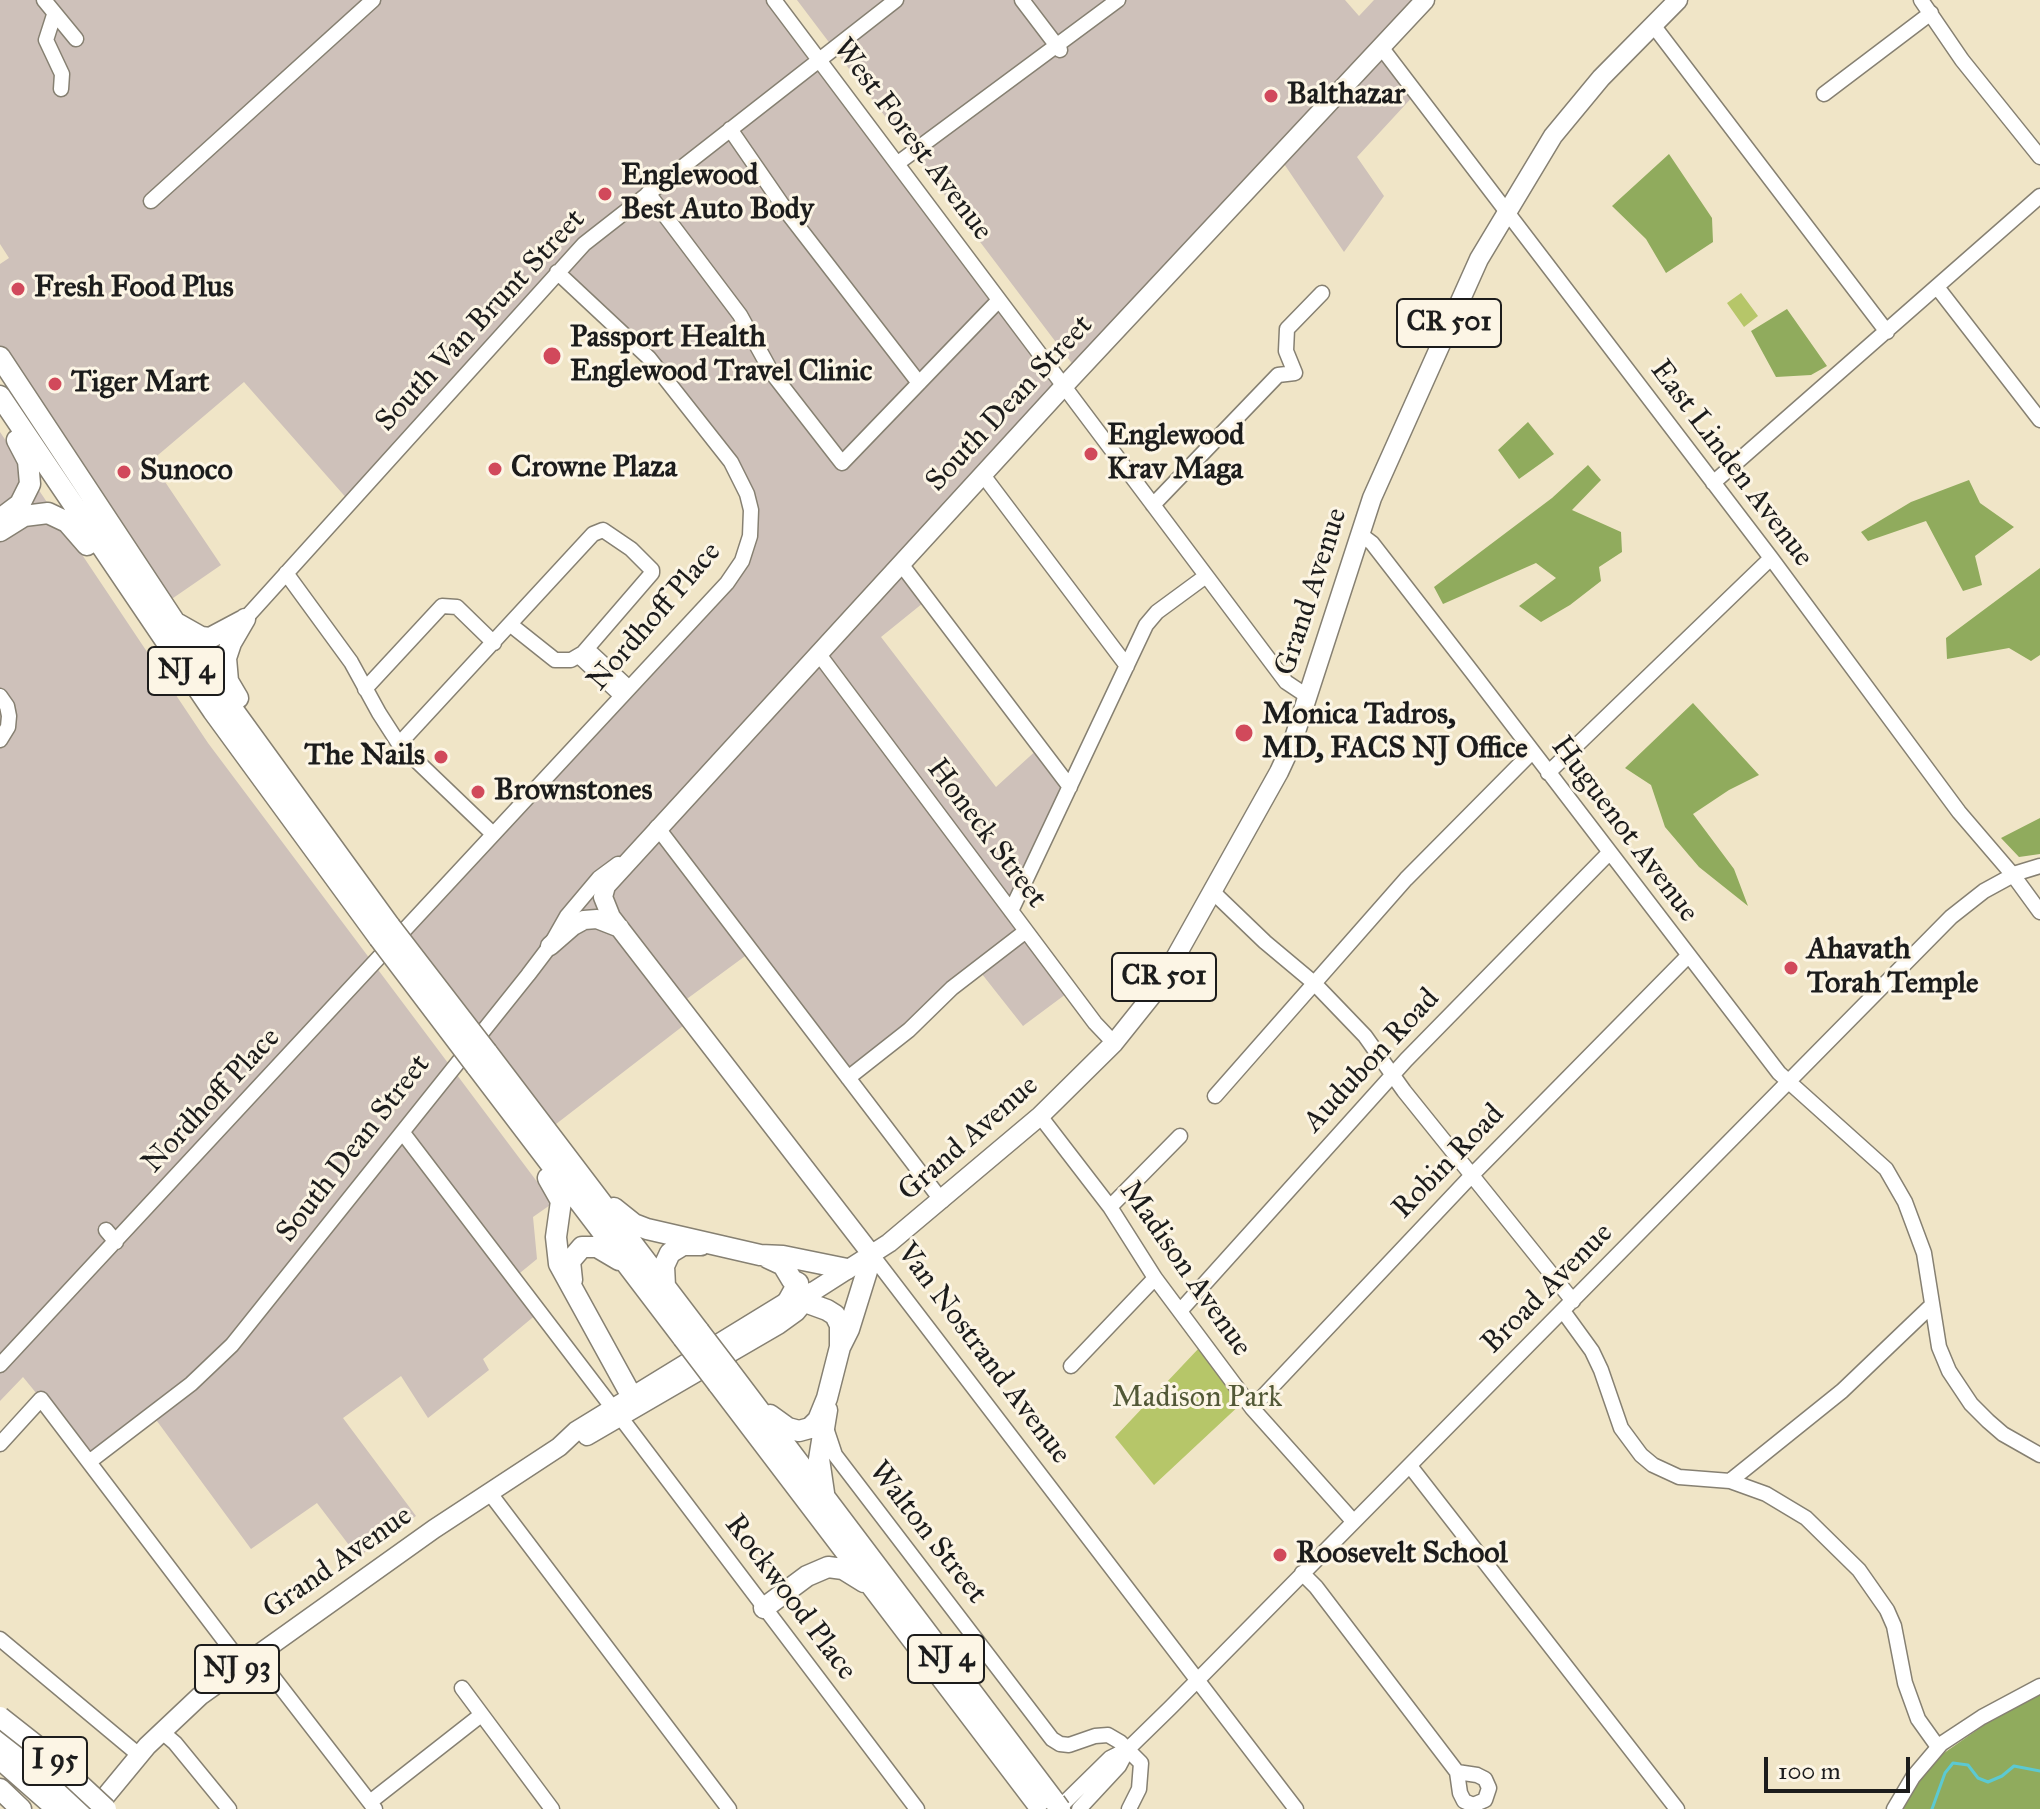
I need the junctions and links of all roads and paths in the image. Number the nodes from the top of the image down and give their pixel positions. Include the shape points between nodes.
1 (44, 0) edge
2 (373, 0) edge
3 (774, 0) edge
4 (896, 0) edge
5 (1022, 0) edge
6 (1118, 0) edge
7 (1425, 0) edge
8 (1678, 0) edge
9 (1921, 0) edge
10 (1931, 13) junction
11 (54, 15) junction
12 (1653, 25) junction
13 (76, 39) dead end
14 (1381, 47) junction
15 (1058, 48) junction
16 (819, 59) junction
17 (61, 89) dead end
18 (1824, 94) dead end
19 (730, 129) junction
20 (2040, 157) edge
21 (898, 163) junction
22 (648, 193) junction
23 (2040, 196) edge
24 (151, 201) dead end
25 (1507, 211) junction
26 (557, 272) junction
27 (1937, 287) junction
28 (1322, 293) dead end
29 (1003, 306) junction
30 (1887, 332) junction
31 (0, 357) edge
32 (919, 383) junction
33 (1064, 386) junction
34 (1, 397) edge
35 (2040, 420) edge
36 (983, 475) junction
37 (1713, 483) junction
38 (1153, 505) junction
39 (0, 519) edge
40 (0, 531) edge
41 (1360, 534) junction
42 (1771, 558) junction
43 (901, 564) junction
44 (286, 573) junction
45 (1206, 576) junction
46 (130, 588) junction
47 (245, 619) junction
48 (173, 621) junction
49 (511, 625) junction
50 (494, 643) junction
51 (583, 652) junction
52 (818, 653) junction
53 (1127, 666) junction
54 (365, 689) junction
55 (626, 692) junction
56 (0, 696) edge
57 (1307, 696) junction
58 (0, 740) edge
59 (399, 744) junction
60 (1532, 752) junction
61 (270, 762) junction
62 (1548, 773) junction
63 (1070, 787) junction
64 (657, 827) junction
65 (493, 834) junction
66 (639, 848) junction
67 (1609, 853) junction
68 (2040, 866) edge
69 (2013, 875) junction
70 (603, 892) joint
71 (1214, 893) junction
72 (1011, 911) junction
73 (2040, 912) edge
74 (620, 928) junction
75 (1026, 931) junction
76 (385, 932) junction
77 (550, 946) junction
78 (1688, 956) junction
79 (1314, 983) junction
80 (1114, 1043) junction
81 (481, 1059) junction
82 (1393, 1075) junction
83 (848, 1078) junction
84 (1789, 1083) junction
85 (1215, 1096) dead end
86 (1040, 1116) junction
87 (521, 1124) junction
88 (403, 1133) junction
89 (1180, 1136) dead end
90 (1473, 1174) junction
91 (593, 1192) junction
92 (942, 1201) junction
93 (1110, 1207) junction
94 (106, 1230) dead end
95 (116, 1242) junction
96 (717, 1246) junction
97 (760, 1255) junction
98 (872, 1255) junction
99 (628, 1266) junction
100 (847, 1269) junction
101 (1155, 1278) junction
102 (665, 1286) junction
103 (574, 1288) junction
104 (802, 1298) junction
105 (1932, 1305) junction
106 (1568, 1306) junction
107 (1180, 1311) junction
108 (691, 1334) junction
109 (840, 1347) junction
110 (3, 1355) edge
111 (1071, 1366) dead end
112 (723, 1376) junction
113 (631, 1395) junction
114 (827, 1398) junction
115 (754, 1403) junction
116 (1252, 1408) junction
117 (616, 1413) junction
118 (826, 1423) junction
119 (0, 1444) edge
120 (2040, 1455) edge
121 (89, 1462) junction
122 (1410, 1466) junction
123 (1730, 1481) junction
124 (489, 1492) junction
125 (826, 1498) junction
126 (1353, 1521) junction
127 (826, 1526) junction
128 (1302, 1573) junction
129 (807, 1576) junction
130 (874, 1589) junction
131 (764, 1608) junction
132 (0, 1639) edge
133 (250, 1660) junction
134 (1197, 1679) junction
135 (2040, 1686) edge
136 (462, 1688) dead end
137 (481, 1715) junction
138 (0, 1717) edge
139 (161, 1731) junction
140 (0, 1741) edge
141 (1938, 1747) junction
142 (1128, 1749) junction
143 (139, 1755) junction
144 (0, 1759) edge
145 (1457, 1772) dead end
146 (0, 1789) edge
147 (372, 1806) edge
148 (1054, 1807) edge
149 (21, 1809) edge
150 (57, 1809) edge
151 (78, 1809) edge
152 (95, 1809) edge
153 (106, 1809) edge
154 (229, 1809) edge
155 (552, 1809) edge
156 (729, 1809) edge
157 (917, 1809) edge
158 (1079, 1809) edge
159 (1129, 1809) edge
160 (1296, 1809) edge
161 (1677, 1809) edge
162 (1894, 1809) edge

1 - 11 street
2 - 24 street
3 - 16 street, West Forest Avenue
4 - 16 street, South Van Brunt Street
5 - 15 street
6 - 15 street
7 - 14 main road, South Dean Street
8 - 12 main road, Grand Avenue / CR 501
9 - 10 street
10 - 18 street
10 - 20 street
11 - 13 street
11 - 17 street via 46,40 62,74
12 - 25 main road, Grand Avenue / CR 501 via 1561,125
12 - 30 street
14 - 25 street, East Linden Avenue
14 - 33 main road, South Dean Street
15 - 21 street
16 - 19 street, South Van Brunt Street
16 - 21 street, West Forest Avenue
19 - 22 street, South Van Brunt Street
19 - 32 street
21 - 29 street, West Forest Avenue
22 - 26 street, South Van Brunt Street via 595,233
22 - 32 street via 740,315 772,373 842,463
23 - 27 street
25 - 37 street, East Linden Avenue
25 - 41 main road, Grand Avenue / CR 501 via 1456,307
26 - 44 street, South Van Brunt Street
26 - 55 street, Nordhoff Place via 665,376 731,462 751,510 748,545 734,575
27 - 30 street
27 - 35 street
28 - 38 street via 1287,329 1286,351 1295,373 1278,375
29 - 32 street
29 - 33 street, West Forest Avenue
30 - 37 street
31 - 48 highway, NJ 4
33 - 36 main road, South Dean Street
33 - 38 street, West Forest Avenue
34 - 39 highway via 31,480 20,504
34 - 46 highway, NJ 4
36 - 43 main road, South Dean Street
36 - 53 street
37 - 42 street, East Linden Avenue
38 - 45 street, West Forest Avenue
40 - 46 highway via 29,515 57,516
41 - 57 main road, Grand Avenue / CR 501
41 - 60 street, Huguenot Avenue
42 - 62 street
42 - 69 street, East Linden Avenue via 1959,812
43 - 52 main road, South Dean Street
43 - 63 street
44 - 47 street, South Van Brunt Street
44 - 54 street
45 - 53 street via 1153,616
45 - 57 street, West Forest Avenue via 1286,682
46 - 76 highway, NJ 4 via 253,768
47 - 48 highway via 210,638
47 - 61 highway via 227,653 227,675
48 - 61 highway, NJ 4
49 - 50 street
49 - 51 street via 555,660 571,660
49 - 51 street via 593,534 603,530 631,549 652,573
50 - 54 street via 457,607 442,606
50 - 59 street
51 - 55 street
52 - 64 main road, South Dean Street
52 - 72 street, Honeck Street
53 - 63 street
54 - 59 street
55 - 65 street, Nordhoff Place
56 - 58 street via 9,713
57 - 71 main road, Grand Avenue / CR 501 via 1283,764
59 - 65 street
60 - 62 street, Huguenot Avenue
60 - 79 street via 1406,879
61 - 76 highway, NJ 4
62 - 67 street, Huguenot Avenue
63 - 72 street
64 - 66 main road, South Dean Street
64 - 83 street
65 - 95 street, Nordhoff Place
66 - 70 main road, South Dean Street
66 - 77 street, South Dean Street via 599,878
67 - 78 street, Huguenot Avenue
67 - 82 street, Audubon Road
68 - 69 street, Broad Avenue
69 - 73 street, East Linden Avenue
69 - 84 street, Broad Avenue via 1951,917
70 - 74 main road, Van Nostrand Avenue
71 - 79 street
71 - 80 main road, Grand Avenue / CR 501 via 1154,993
72 - 75 street, Honeck Street
74 - 77 main road via 584,920
74 - 98 main road, Van Nostrand Avenue
75 - 80 street, Honeck Street
75 - 83 street
76 - 81 highway, NJ 4, bridge
77 - 88 street, South Dean Street
78 - 84 street, Huguenot Avenue
78 - 90 street, Robin Road
79 - 82 street via 1365,1036
79 - 85 street
80 - 86 main road, Grand Avenue / CR 501
81 - 87 highway, NJ 4
81 - 91 highway, NJ 4
82 - 90 street
82 - 107 street, Audubon Road
83 - 92 street
84 - 105 street, Huguenot Avenue via 1875,1157 1897,1184 1924,1253
84 - 106 street, Broad Avenue
86 - 92 main road, Grand Avenue / CR 501
86 - 93 street, Madison Avenue
87 - 99 highway, NJ 4
87 - 103 highway via 561,1201 557,1254
88 - 117 street, Rockwood Place
88 - 121 street, South Dean Street via 232,1345 191,1384
89 - 93 street
90 - 106 street
90 - 116 street, Robin Road
91 - 96 highway via 641,1227
91 - 102 highway, NJ 4
92 - 98 main road, Grand Avenue / CR 501
93 - 101 street, Madison Avenue
94 - 95 street
95 - 110 street, Nordhoff Place
96 - 97 highway
96 - 102 highway via 687,1244 673,1250 664,1266
97 - 100 highway
97 - 104 highway via 783,1265 798,1283
98 - 100 main road, Grand Avenue / NJ 93
98 - 109 highway
98 - 134 street, Van Nostrand Avenue
99 - 103 highway via 597,1247 582,1247 570,1261
99 - 108 highway, NJ 4
100 - 104 main road, Grand Avenue / NJ 93
101 - 107 street, Madison Avenue
101 - 111 street
102 - 108 highway, NJ 4
103 - 113 highway
104 - 109 highway via 835,1315
104 - 113 main road, Grand Avenue / NJ 93
104 - 117 main road, Grand Avenue / NJ 93 via 796,1312 778,1325
105 - 120 street, Huguenot Avenue via 1939,1347 1971,1404 2003,1434
105 - 123 street via 1842,1391
106 - 122 street, Broad Avenue
106 - 123 street via 1601,1370 1621,1428 1641,1455 1679,1477
107 - 116 street, Madison Avenue
108 - 112 highway, NJ 4, bridge
109 - 114 highway
112 - 115 highway, NJ 4
112 - 127 highway, NJ 4
113 - 117 main road, Grand Avenue / NJ 93
114 - 115 highway via 813,1425 799,1431
114 - 118 highway
115 - 125 highway, NJ 4
116 - 126 street, Madison Avenue
117 - 124 main road, Grand Avenue / NJ 93 via 576,1431
117 - 131 street, Rockwood Place
118 - 125 highway via 819,1466
118 - 142 street, Walton Street via 835,1455 1052,1739 1069,1745 1108,1735
119 - 121 street via 41,1399
121 - 133 street
122 - 126 street, Broad Avenue
122 - 161 street
123 - 141 street via 1766,1494 1806,1518 1859,1570 1887,1610 1918,1719
124 - 133 main road, Grand Avenue / NJ 93
124 - 156 street
125 - 148 highway, NJ 4
126 - 128 street, Broad Avenue
127 - 129 highway via 826,1552
127 - 130 highway, NJ 4
128 - 134 street, Broad Avenue
128 - 145 street
129 - 130 highway via 839,1567
129 - 131 highway
130 - 148 highway, NJ 4
131 - 157 street, Rockwood Place
132 - 143 street
133 - 139 main road, Grand Avenue / NJ 93
133 - 147 street
134 - 142 street, Broad Avenue
134 - 160 street, Van Nostrand Avenue
135 - 141 street
136 - 137 street
137 - 147 street
137 - 155 street
138 - 153 highway, I 95, bridge
139 - 143 main road, Grand Avenue / NJ 93
139 - 154 street
140 - 151 highway, I 95
141 - 162 street
142 - 148 street, Broad Avenue via 1110,1758
142 - 158 street, Broad Avenue
142 - 159 street via 1141,1763 1139,1789
143 - 152 main road, Grand Avenue / NJ 93
144 - 150 highway, I 95
146 - 149 highway, I 95

